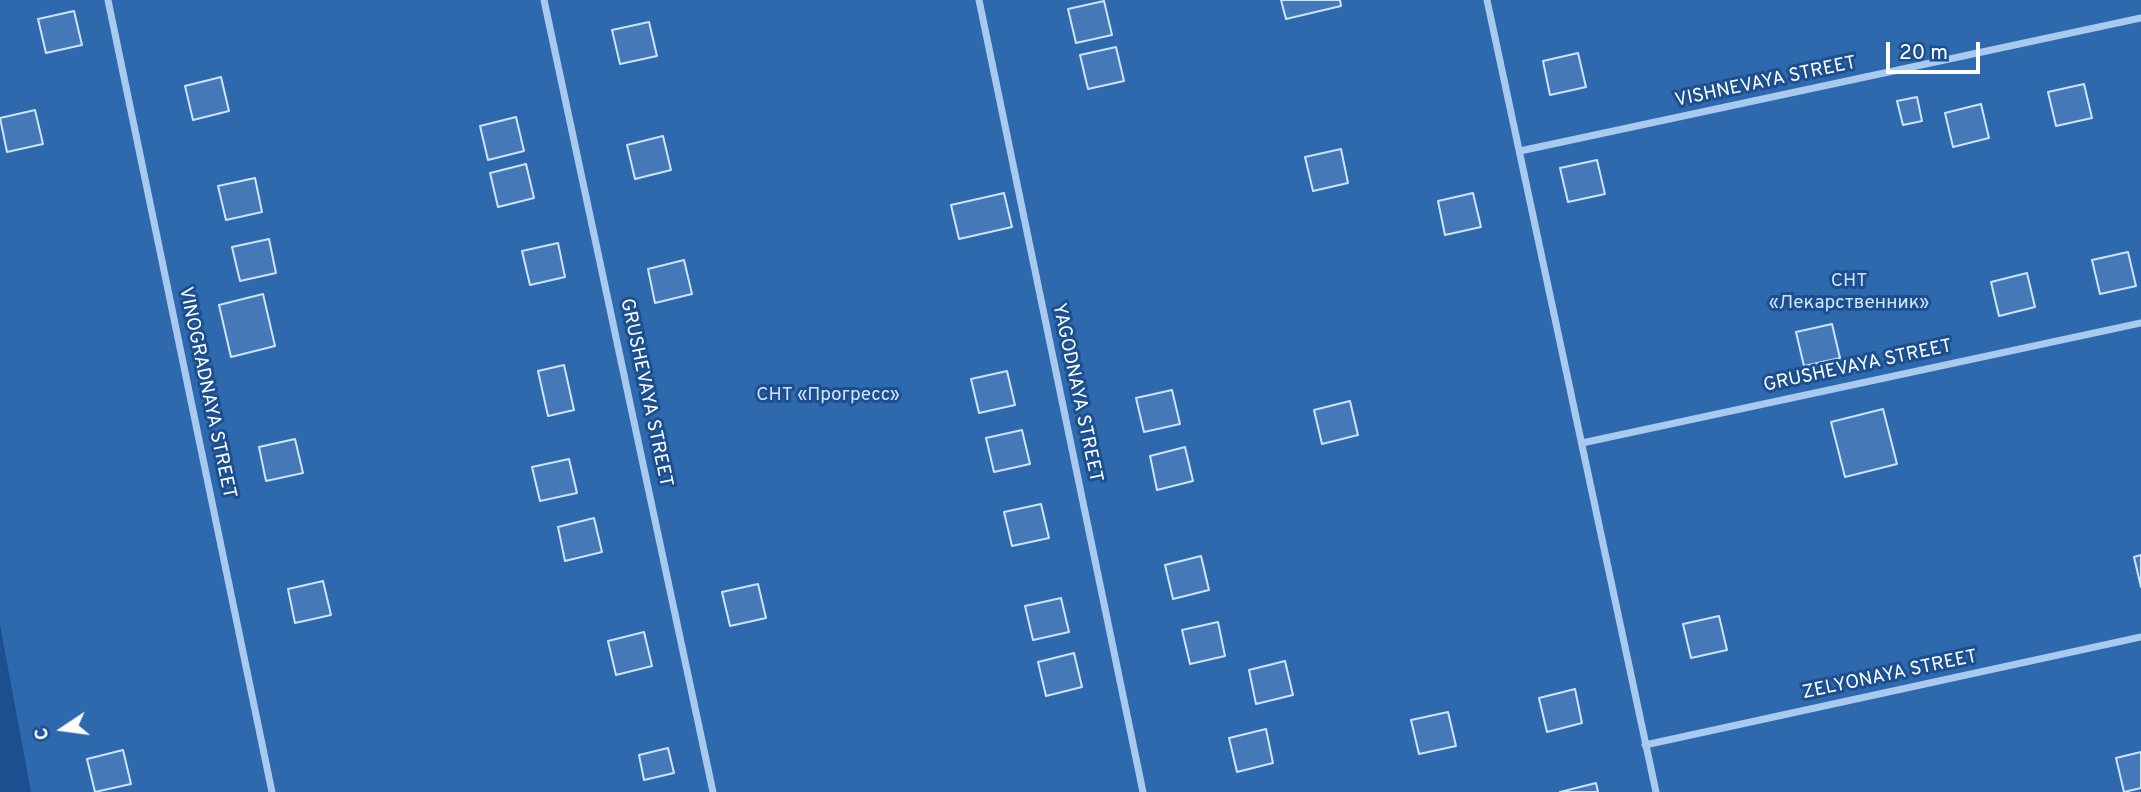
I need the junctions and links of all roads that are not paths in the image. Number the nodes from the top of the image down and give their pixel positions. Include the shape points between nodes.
1 (108, 0) edge
2 (544, 0) edge
3 (979, 0) edge
4 (1487, 0) edge
5 (2141, 18) edge
6 (1520, 151) junction
7 (2141, 323) edge
8 (1582, 443) junction
9 (2141, 637) edge
10 (1645, 745) junction
11 (272, 792) edge
12 (713, 792) edge
13 (1143, 792) edge
14 (1656, 792) edge

1 - 11 street, VINOGRADNAYA STREET
2 - 12 street, GRUSHEVAYA STREET
3 - 13 street, YAGODNAYA STREET
4 - 6 street
5 - 6 street, VISHNEVAYA STREET
6 - 8 street
7 - 8 street, GRUSHEVAYA STREET
8 - 10 street
9 - 10 street, ZELYONAYA STREET
10 - 14 street

